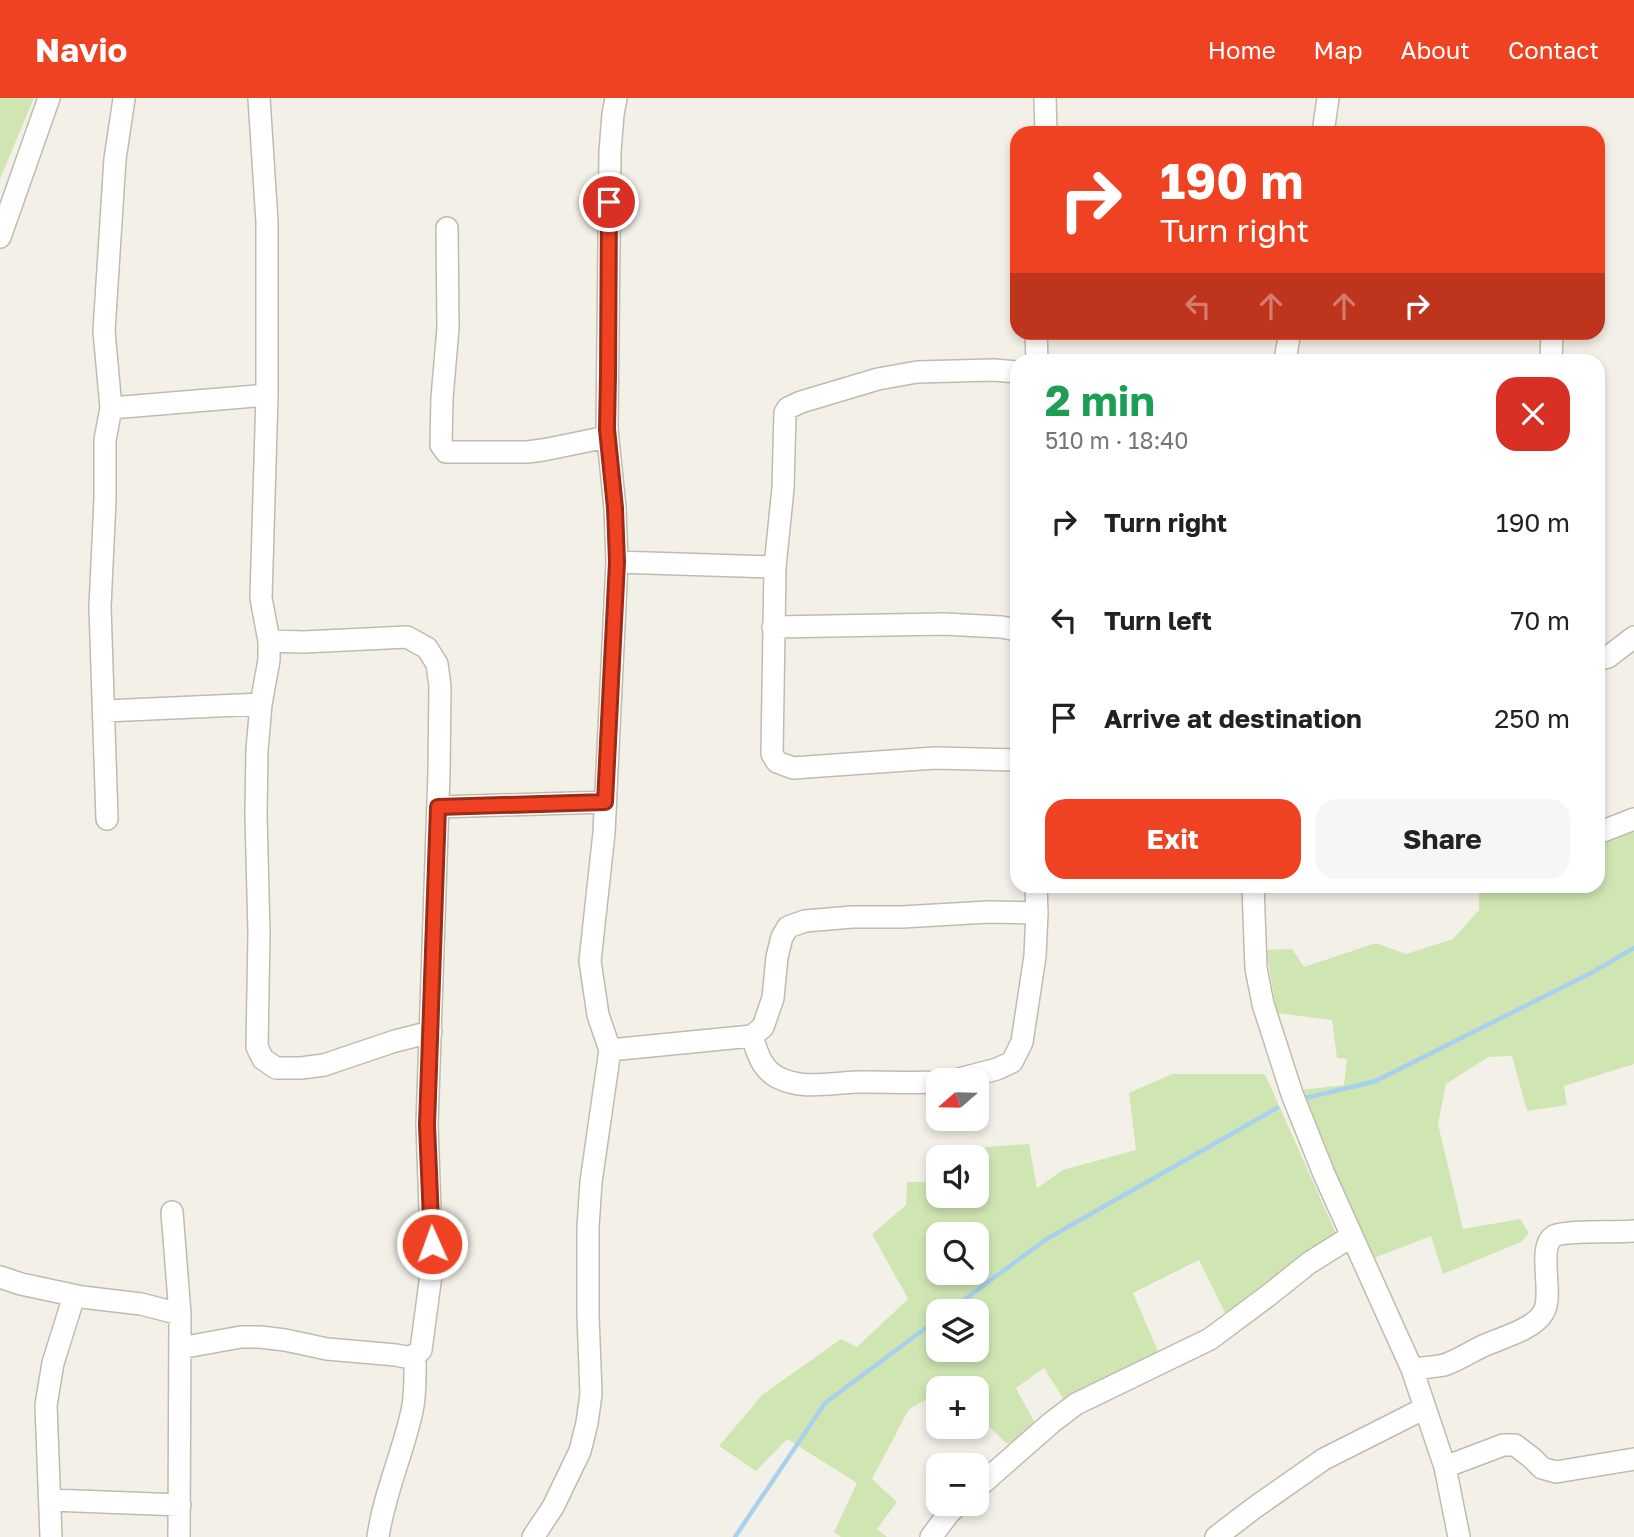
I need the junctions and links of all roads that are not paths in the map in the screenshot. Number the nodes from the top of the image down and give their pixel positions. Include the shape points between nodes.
1 (49, 98) edge
2 (258, 98) edge
3 (616, 98) edge
4 (1045, 98) edge
5 (1328, 98) edge
6 (124, 99) edge
7 (1046, 126) edge
8 (1324, 126) edge
9 (447, 228) dead end
10 (0, 237) edge
11 (1010, 371) edge
12 (267, 395) junction
13 (111, 408) junction
14 (607, 437) junction
15 (617, 562) junction
16 (775, 566) junction
17 (774, 628) junction
18 (1010, 629) edge
19 (1634, 637) edge
20 (269, 641) junction
21 (1605, 658) edge
22 (261, 704) junction
23 (105, 711) junction
24 (1010, 760) edge
25 (605, 802) junction
26 (438, 807) junction
27 (107, 819) dead end
28 (1634, 819) edge
29 (1605, 830) edge
30 (1036, 893) edge
31 (1253, 893) edge
32 (1037, 913) junction
33 (431, 1032) junction
34 (752, 1037) junction
35 (610, 1050) junction
36 (989, 1071) edge
37 (926, 1082) edge
38 (172, 1212) dead end
39 (1634, 1231) edge
40 (1352, 1236) junction
41 (0, 1277) edge
42 (74, 1296) junction
43 (180, 1314) junction
44 (180, 1348) junction
45 (415, 1356) junction
46 (1412, 1369) junction
47 (1425, 1408) junction
48 (1634, 1459) edge
49 (1445, 1467) junction
50 (989, 1478) edge
51 (51, 1500) junction
52 (180, 1505) junction
53 (947, 1516) edge
54 (51, 1537) edge
55 (179, 1537) edge
56 (378, 1537) edge
57 (533, 1537) edge
58 (931, 1537) edge
59 (1216, 1537) edge
60 (1459, 1537) edge

1 - 10 street
2 - 12 street via 267,222
3 - 14 street via 610,152
4 - 7 street
5 - 8 street
6 - 13 street via 115,159 104,331
9 - 14 street via 448,328 441,445 446,452 535,451
11 - 16 street via 917,372 878,379 788,408
12 - 13 street
12 - 20 street via 261,598
13 - 23 street via 105,440 100,607
14 - 15 street
15 - 16 street
15 - 25 street
16 - 17 street
17 - 18 street via 944,624
17 - 24 street via 772,754 777,762 793,768 935,758
19 - 21 street
20 - 22 street
20 - 26 street via 407,638 427,648 437,664 440,686
22 - 23 street
22 - 33 street via 256,815 257,1047 263,1059 276,1068 324,1065
23 - 27 street
25 - 26 street
25 - 35 street via 590,961 598,1015
26 - 33 street
28 - 29 street
30 - 32 street
31 - 40 street via 1256,968 1263,1004 1292,1094
32 - 34 street via 852,917 788,927 777,957 773,998 763,1027
32 - 36 street via 1022,1042 1012,1062
33 - 45 street via 427,1125 432,1267 421,1350
34 - 35 street
34 - 37 street via 761,1062 776,1076 800,1084
35 - 57 street via 588,1227 591,1394 587,1423 580,1451
38 - 43 street
39 - 46 street via 1556,1235 1549,1241 1547,1304 1539,1319 1445,1365
40 - 46 street
40 - 50 street via 1210,1339 1076,1404
41 - 42 street
42 - 43 street
42 - 51 street via 49,1384
43 - 44 street
44 - 45 street via 260,1337 327,1349
44 - 52 street
45 - 56 street via 412,1410
46 - 47 street
47 - 49 street
47 - 59 street via 1324,1460
48 - 49 street via 1556,1472 1542,1468 1515,1445 1503,1445
49 - 60 street
51 - 52 street
51 - 54 street
52 - 55 street
53 - 58 street

